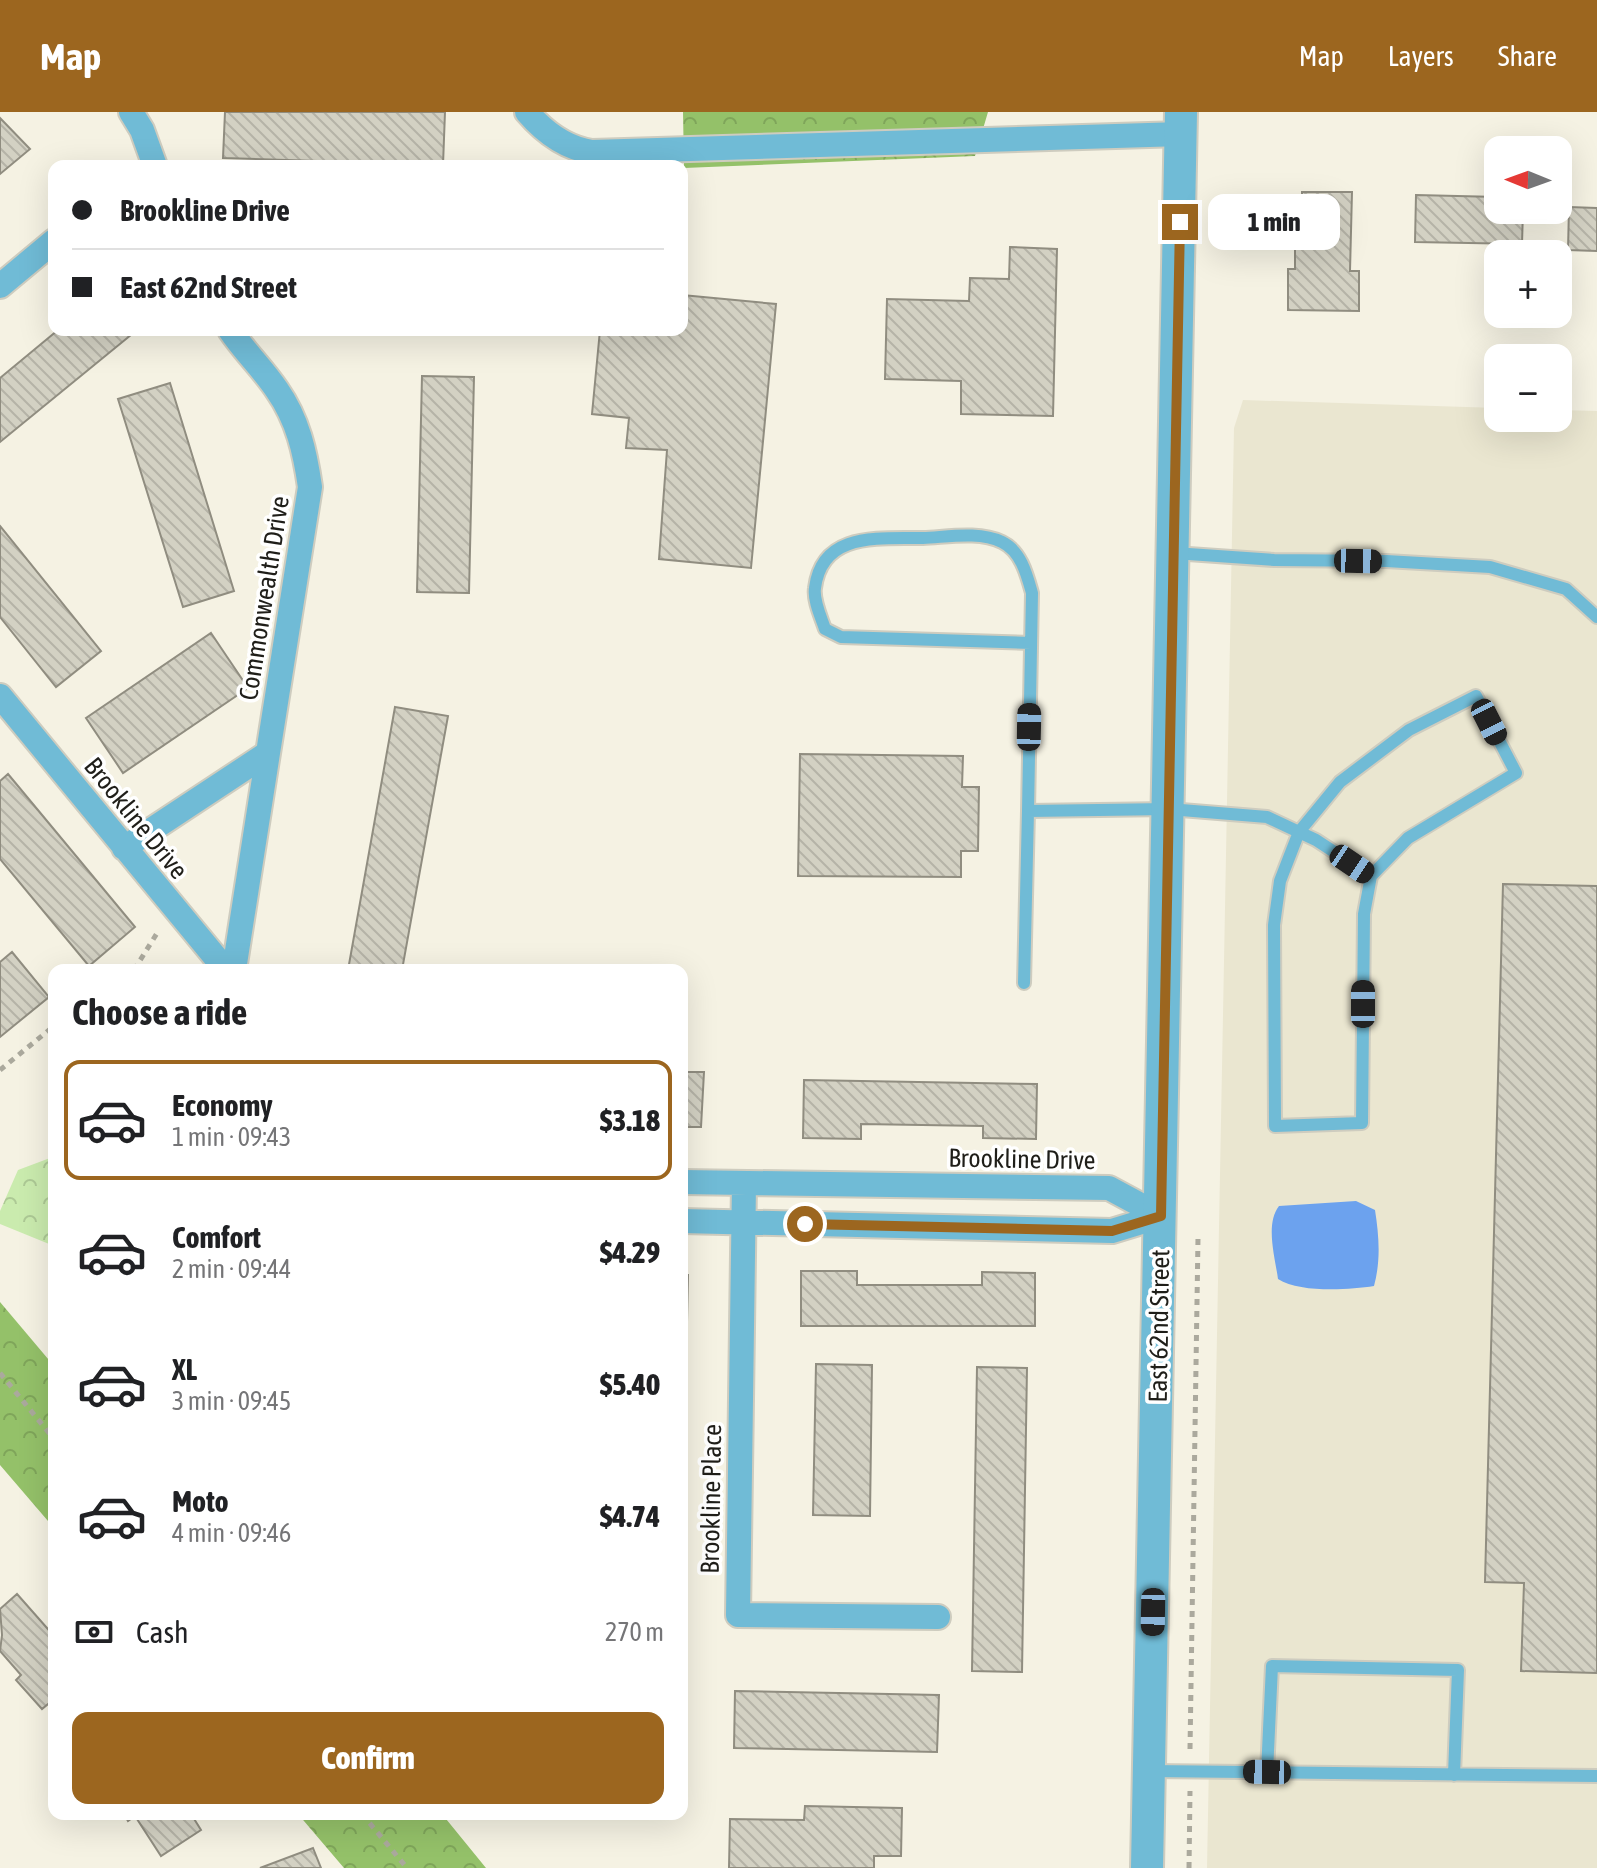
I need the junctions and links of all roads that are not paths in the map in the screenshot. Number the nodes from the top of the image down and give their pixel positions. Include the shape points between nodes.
1 (131, 112) edge
2 (527, 112) edge
3 (1182, 123) edge
4 (153, 160) edge
5 (48, 246) edge
6 (0, 286) edge
7 (235, 336) edge
8 (1174, 553) junction
9 (1597, 617) edge
10 (1031, 643) junction
11 (1, 700) edge
12 (268, 753) junction
13 (1169, 809) junction
14 (1028, 811) junction
15 (1299, 832) junction
16 (124, 848) junction
17 (1371, 876) junction
18 (221, 964) edge
19 (235, 964) edge
20 (1024, 983) dead end
21 (688, 1182) edge
22 (744, 1183) junction
23 (1161, 1216) junction
24 (688, 1221) edge
25 (743, 1222) junction
26 (938, 1617) dead end
27 (1149, 1771) junction
28 (1267, 1772) junction
29 (1454, 1775) junction
30 (1597, 1776) edge
31 (1147, 1868) edge

1 - 4 street
2 - 3 street via 559,142 592,152
3 - 8 street, East 62nd Street
5 - 6 street
7 - 12 street, Commonwealth Drive via 290,411 304,447 310,487
8 - 9 lane via 1490,567 1566,589
8 - 13 street, East 62nd Street
10 - 10 lane via 1032,593 1024,565 1004,542 977,536 864,539 842,545 824,560 814,590 825,629 841,637
10 - 14 lane
11 - 16 street, Brookline Drive
12 - 16 street
12 - 19 street, Commonwealth Drive
13 - 14 lane
13 - 15 lane via 1267,817
13 - 23 street, East 62nd Street
14 - 20 lane
15 - 17 lane
15 - 17 lane via 1340,782 1409,730 1476,696 1516,773 1408,838
15 - 17 lane via 1280,881 1274,925 1275,1126 1362,1123 1364,914
16 - 18 street, Brookline Drive
21 - 22 street, Brookline Drive
22 - 23 street, Brookline Drive via 1109,1188
22 - 25 street, Brookline Place
23 - 25 street via 1112,1231
23 - 27 street, East 62nd Street
24 - 25 street
25 - 26 street, Brookline Place via 738,1615
27 - 28 lane
27 - 31 street, East 62nd Street
28 - 29 lane
28 - 29 lane via 1272,1666 1458,1670
29 - 30 lane

